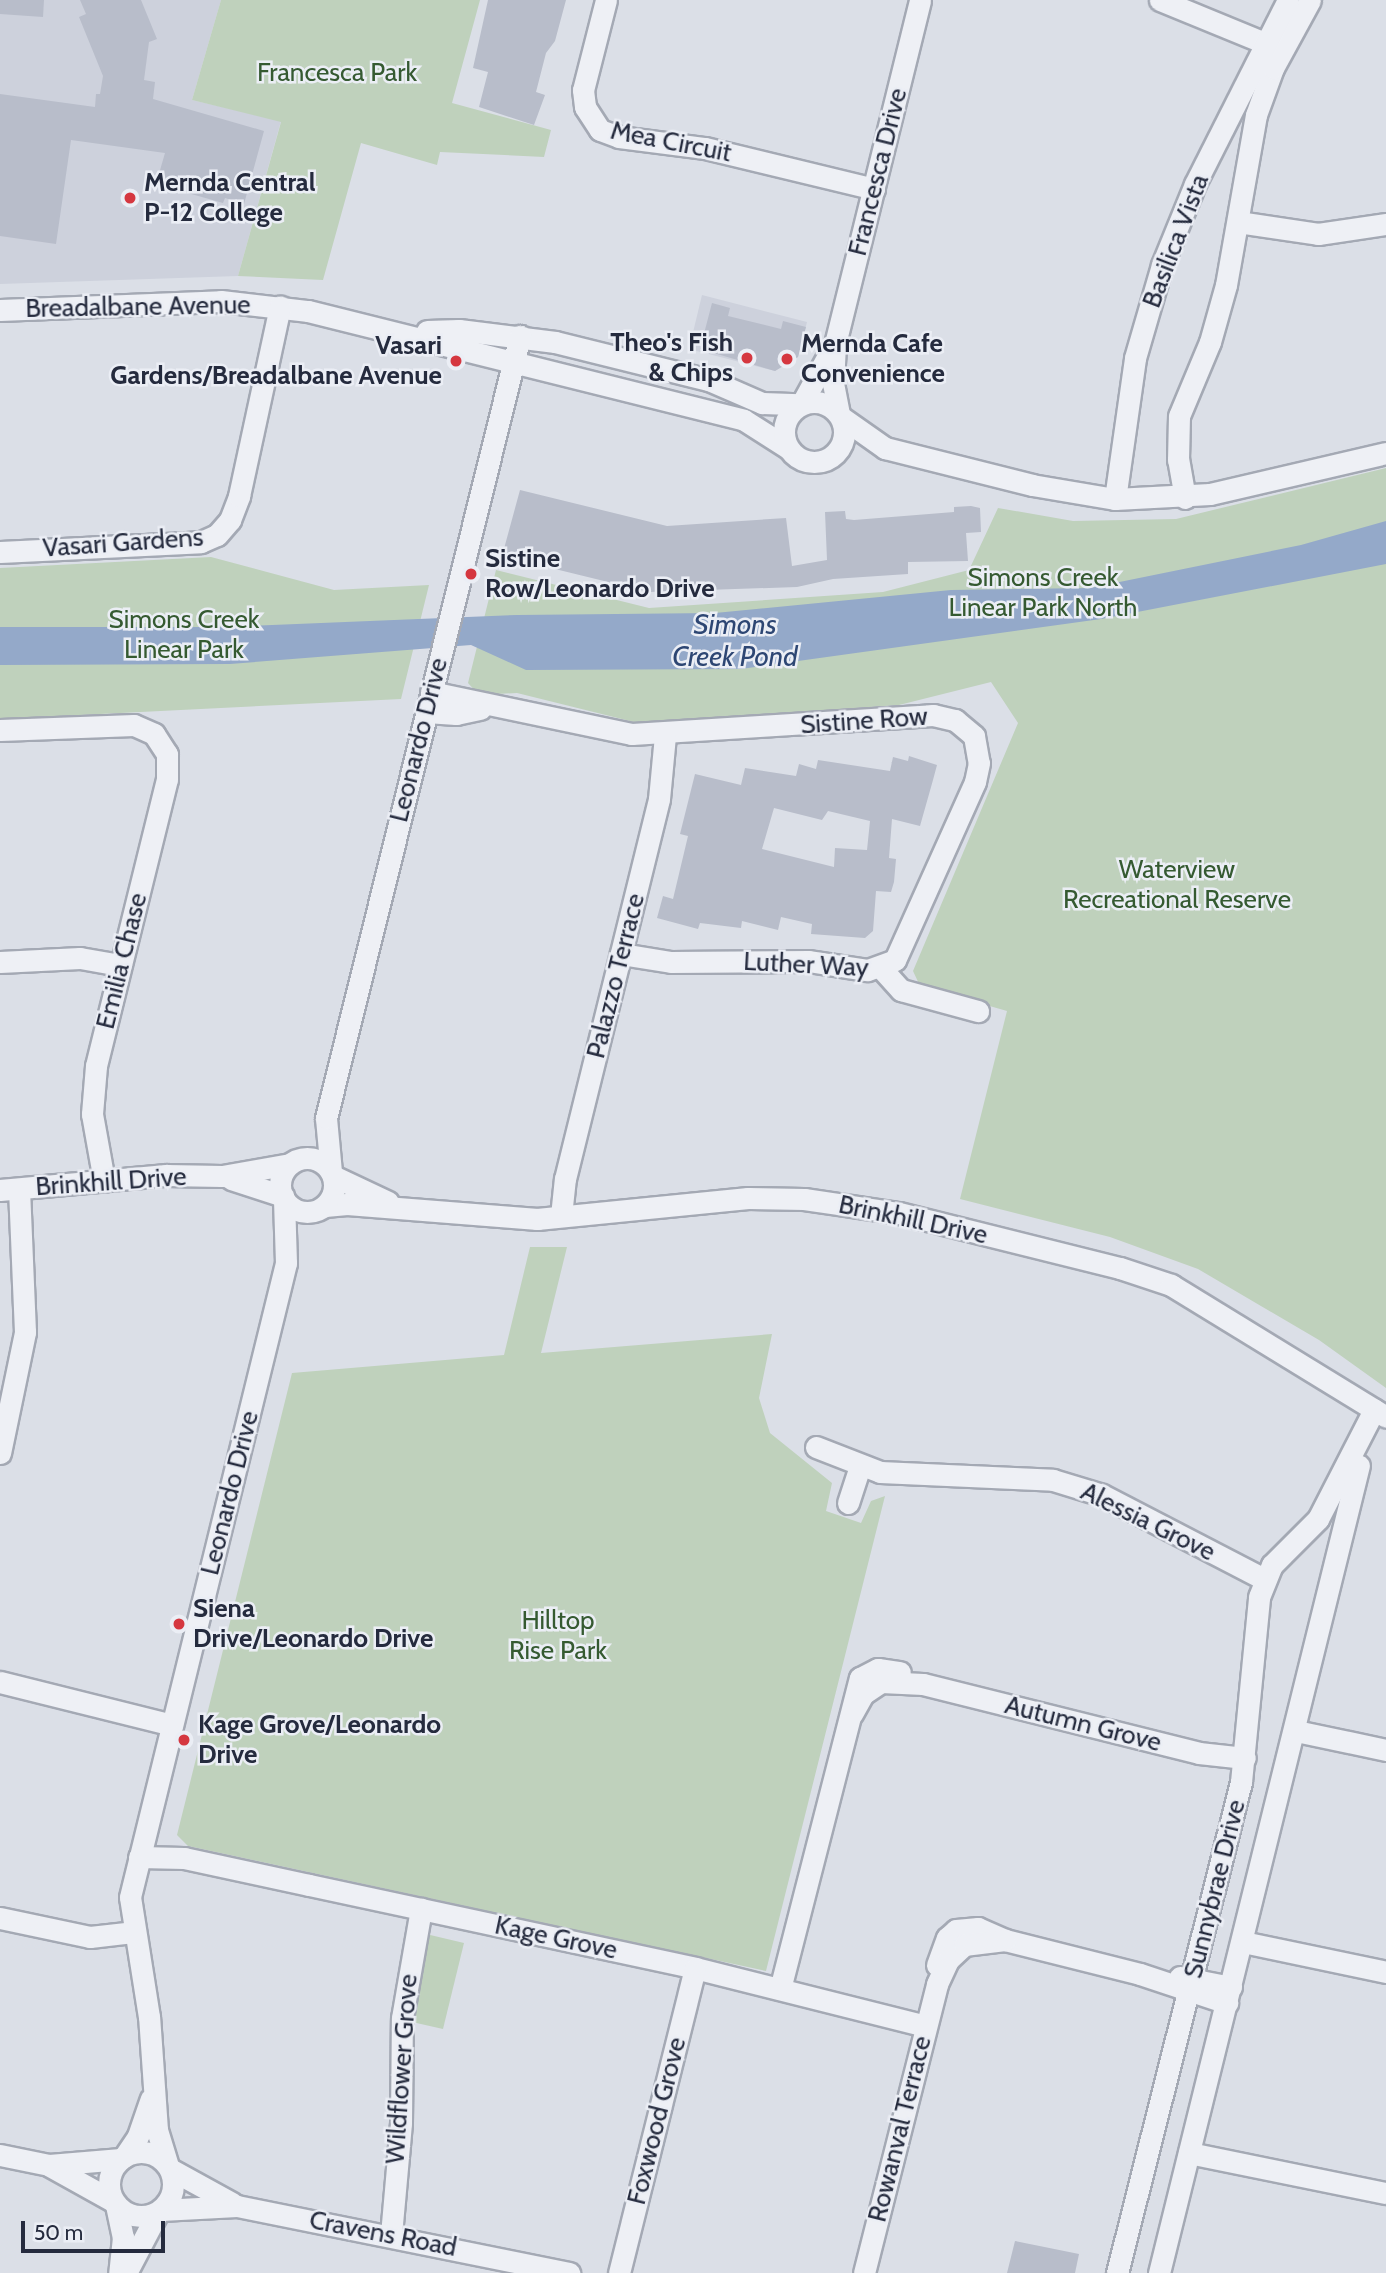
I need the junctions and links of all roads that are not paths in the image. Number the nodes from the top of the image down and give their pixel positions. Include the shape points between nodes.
1 (606, 0) edge
2 (920, 0) edge
3 (1160, 0) edge
4 (1288, 0) edge
5 (1310, 0) edge
6 (1265, 43) junction
7 (874, 189) junction
8 (1238, 222) junction
9 (1386, 224) edge
10 (280, 306) junction
11 (0, 310) edge
12 (400, 332) junction
13 (520, 336) junction
14 (835, 344) junction
15 (513, 362) junction
16 (801, 404) junction
17 (840, 415) junction
18 (788, 448) junction
19 (885, 449) junction
20 (1386, 453) edge
21 (831, 457) junction
22 (1185, 498) junction
23 (1115, 499) junction
24 (0, 552) edge
25 (428, 702) junction
26 (0, 730) edge
27 (665, 735) junction
28 (621, 954) junction
29 (0, 962) edge
30 (120, 965) junction
31 (881, 968) junction
32 (978, 1011) dead end
33 (326, 1118) junction
34 (291, 1164) junction
35 (332, 1174) junction
36 (222, 1176) junction
37 (104, 1181) junction
38 (9, 1189) edge
39 (283, 1197) junction
40 (324, 1207) junction
41 (398, 1207) junction
42 (561, 1216) junction
43 (286, 1263) junction
44 (1382, 1415) edge
45 (816, 1447) dead end
46 (0, 1453) edge
47 (860, 1465) junction
48 (848, 1503) dead end
49 (1318, 1519) junction
50 (1341, 1527) junction
51 (1265, 1579) junction
52 (0, 1682) edge
53 (172, 1725) junction
54 (1296, 1731) junction
55 (1386, 1750) edge
56 (1245, 1758) junction
57 (141, 1849) junction
58 (421, 1909) junction
59 (0, 1918) edge
60 (133, 1932) junction
61 (1243, 1942) junction
62 (695, 1968) junction
63 (1386, 1972) edge
64 (1191, 1985) junction
65 (780, 1989) junction
66 (1229, 1995) junction
67 (926, 2026) junction
68 (153, 2093) junction
69 (1189, 2153) junction
70 (0, 2155) edge
71 (122, 2158) junction
72 (49, 2165) junction
73 (169, 2167) junction
74 (1386, 2193) edge
75 (115, 2203) junction
76 (237, 2206) junction
77 (159, 2211) junction
78 (382, 2234) junction
79 (119, 2273) edge
80 (127, 2273) edge
81 (569, 2273) edge
82 (619, 2273) edge
83 (864, 2273) edge
84 (1117, 2273) edge
85 (1160, 2273) edge

1 - 7 street, Mea Circuit via 583,90 585,107 600,130 619,137 705,148
2 - 7 street, Francesca Drive
3 - 6 street
4 - 6 street, Basilica Vista
5 - 8 street, Basilica Vista via 1273,68 1256,115
6 - 23 street, Basilica Vista via 1195,184 1162,265 1135,358
7 - 14 street, Francesca Drive
8 - 9 street via 1318,234
8 - 22 street, Basilica Vista via 1210,342 1179,416 1178,460
10 - 11 street, Breadalbane Avenue via 221,301
10 - 12 street, Breadalbane Avenue
10 - 24 street, Vasari Gardens via 239,496 230,520 217,535 201,542
12 - 13 street, Breadalbane Avenue via 459,330
12 - 15 street, Breadalbane Avenue
13 - 15 street, Leonardo Drive
13 - 16 street, Breadalbane Avenue via 709,380 762,403
14 - 16 street, Francesca Drive
14 - 17 street, Francesca Drive via 833,384
15 - 18 street, Breadalbane Avenue via 744,420
15 - 25 street, Leonardo Drive
16 - 17 street via 822,402
16 - 18 street via 783,429
17 - 19 street
17 - 21 street via 842,443
18 - 21 street via 805,461
19 - 21 street
19 - 23 street via 1043,488
20 - 22 street
22 - 23 street
25 - 27 street, Sistine Row via 456,714 492,707 523,709 632,734
25 - 33 street, Leonardo Drive
26 - 30 street, Emilia Chase via 134,724 163,743 167,779
27 - 28 street, Palazzo Terrace via 662,786
27 - 31 street, Sistine Row via 933,715 955,720 974,736 979,763 975,782 904,947 895,960
28 - 31 street, Luther Way via 671,962 808,961 854,969
28 - 42 street, Palazzo Terrace via 565,1179
29 - 30 street via 80,958
30 - 37 street, Emilia Chase via 92,1093
31 - 32 street, Luther Way via 901,990
33 - 34 street, Leonardo Drive
33 - 35 street, Leonardo Drive
34 - 35 street via 318,1160
34 - 36 street, Brinkhill Drive
34 - 39 street via 281,1179
35 - 40 street via 334,1192
35 - 41 street, Brinkhill Drive
36 - 37 street, Brinkhill Drive
36 - 39 street, Brinkhill Drive
37 - 38 street, Brinkhill Drive
38 - 46 street via 25,1332
39 - 40 street via 306,1212
39 - 43 street, Leonardo Drive
40 - 41 street, Brinkhill Drive
40 - 43 street, Leonardo Drive
41 - 42 street, Brinkhill Drive via 486,1216
42 - 44 street, Brinkhill Drive via 748,1198 813,1200 899,1213 1171,1285
43 - 53 street, Leonardo Drive
44 - 49 street, Sunnybrae Drive
44 - 50 street, Sunnybrae Drive via 1357,1468
45 - 47 street, Alessia Grove
47 - 48 street
47 - 51 street, Alessia Grove via 880,1472 1053,1480 1102,1495
49 - 50 street
49 - 51 street, Sunnybrae Drive via 1272,1565
50 - 54 street, Sunnybrae Drive
51 - 56 street, Sunnybrae Drive via 1254,1627
52 - 53 street
53 - 57 street, Leonardo Drive
54 - 55 street
54 - 61 street, Sunnybrae Drive
56 - 64 street, Sunnybrae Drive
56 - 65 street, Autumn Grove via 1199,1753 923,1684 901,1672 868,1671 857,1685
57 - 58 street, Kage Grove
57 - 60 street, Leonardo Drive via 130,1897
58 - 62 street, Kage Grove
58 - 78 street, Wildflower Grove via 402,2018 401,2123
59 - 60 street via 90,1937
60 - 68 street, Leonardo Drive via 149,2017
61 - 63 street
61 - 66 street, Sunnybrae Drive
62 - 65 street, Kage Grove
62 - 82 street, Foxwood Grove
64 - 66 street, Rowanval Terrace
64 - 67 street, Rowanval Terrace via 1005,1940 978,1928 956,1930 937,1958 937,1984
64 - 84 street, Sunnybrae Drive
65 - 67 street, Kage Grove
66 - 69 street, Sunnybrae Drive
67 - 83 street, Rowanval Terrace
68 - 71 street, Leonardo Drive via 138,2136
68 - 73 street, Leonardo Drive via 161,2147
69 - 74 street
69 - 85 street, Sunnybrae Drive
70 - 72 street
71 - 72 street
71 - 73 street via 143,2152
71 - 75 street via 109,2183
72 - 75 street
73 - 76 street, Cravens Road
73 - 77 street via 174,2187
75 - 77 street via 140,2217
75 - 79 street via 123,2237
76 - 77 street, Cravens Road
76 - 78 street, Cravens Road
77 - 80 street
78 - 81 street, Cravens Road

